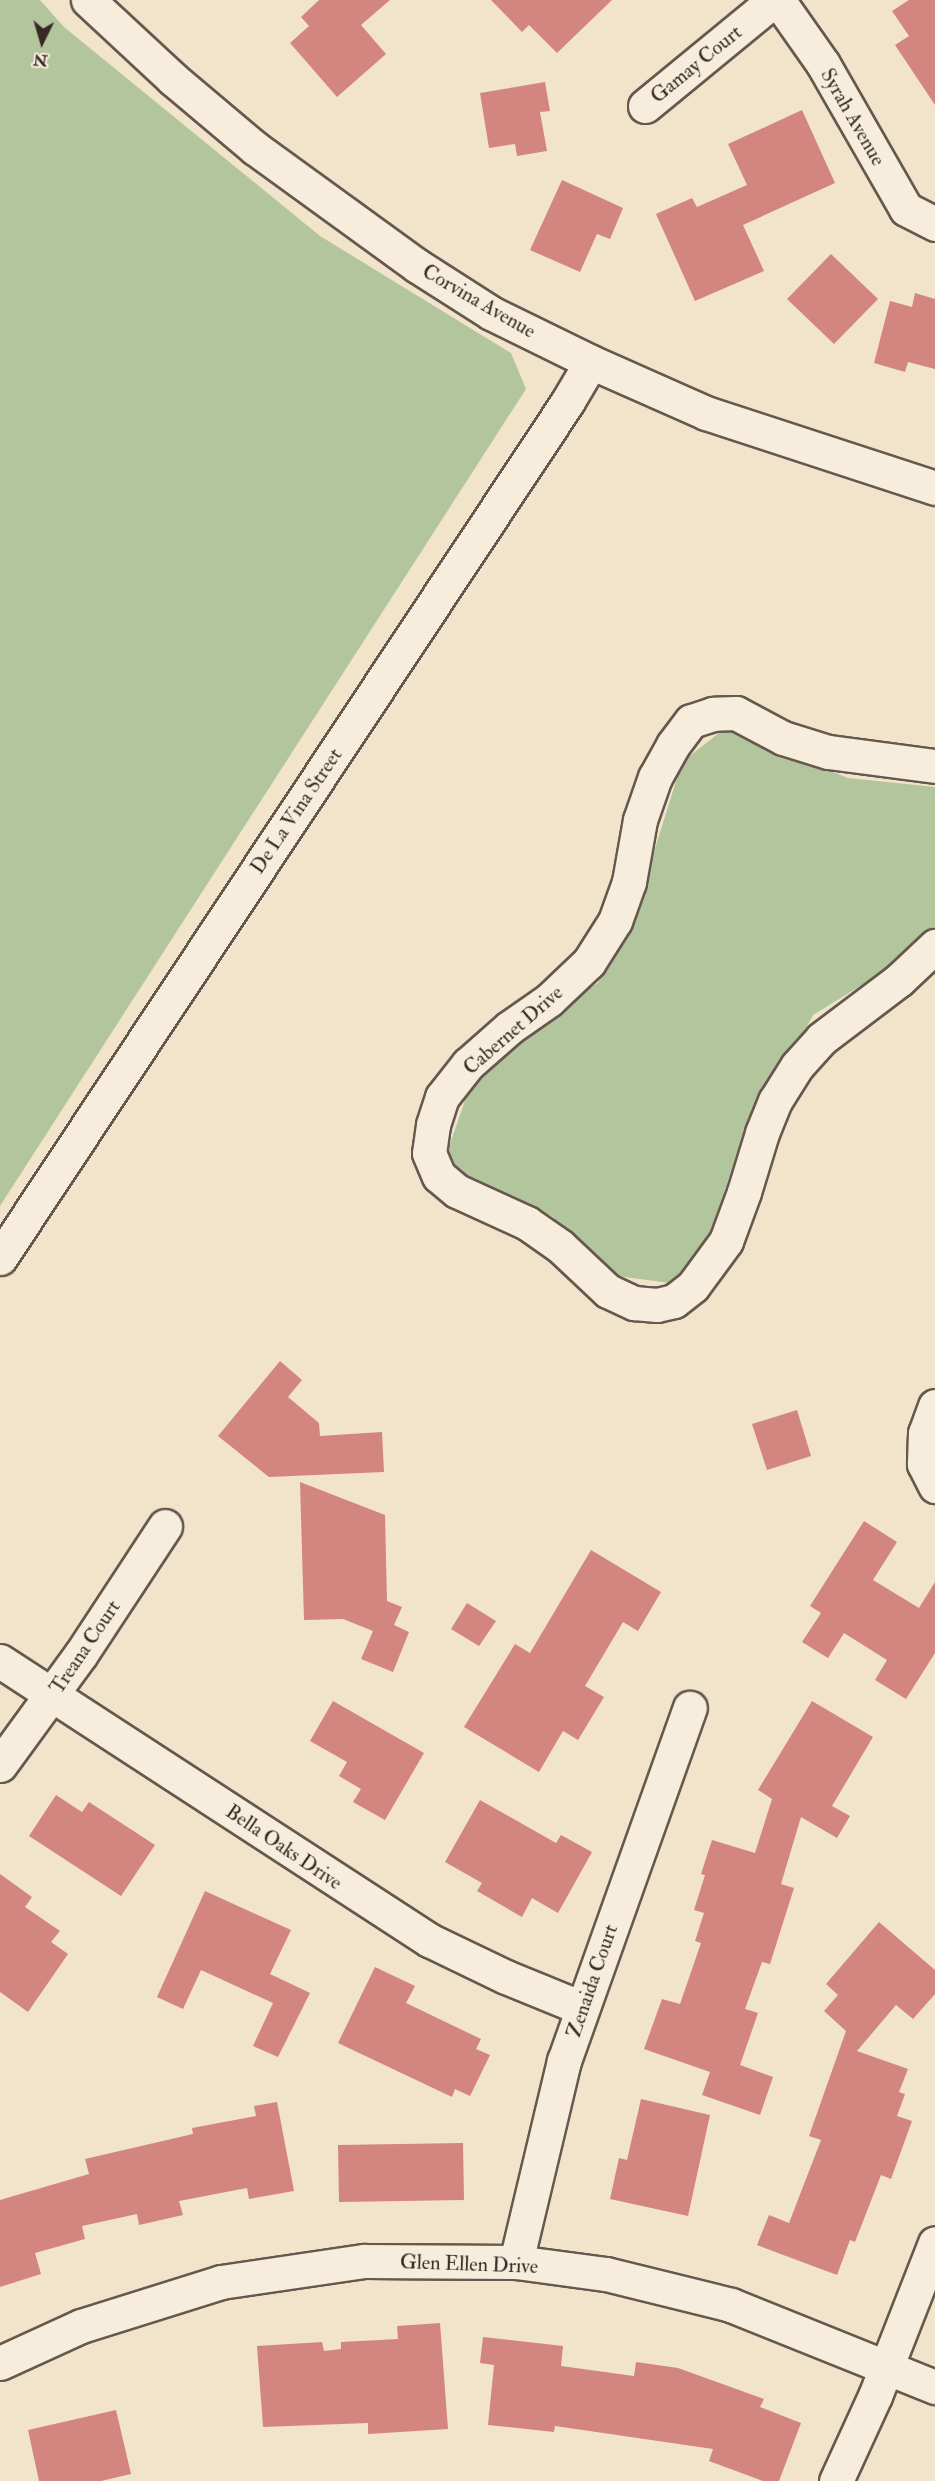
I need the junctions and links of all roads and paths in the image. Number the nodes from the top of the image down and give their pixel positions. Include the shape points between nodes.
1 (88, 0) edge
2 (776, 0) edge
3 (645, 106) dead end
4 (935, 224) edge
5 (591, 362) junction
6 (935, 488) edge
7 (935, 766) edge
8 (935, 946) edge
9 (0, 1258) edge
10 (935, 1406) edge
11 (935, 1486) edge
12 (165, 1526) dead end
13 (0, 1661) edge
14 (52, 1696) junction
15 (690, 1708) dead end
16 (0, 1765) edge
17 (582, 2008) junction
18 (935, 2242) edge
19 (516, 2262) junction
20 (0, 2363) edge
21 (886, 2366) junction
22 (935, 2387) edge
23 (837, 2481) edge

1 - 5 street, Corvina Avenue via 173,79 336,209 491,313
2 - 3 street, Gamay Court
2 - 4 street, Syrah Avenue via 824,64 906,209
5 - 6 street, Corvina Avenue via 706,413
5 - 9 street, De La Vina Street
7 - 8 street, Cabernet Drive via 828,752 783,738 736,712 691,721 655,777 640,820 629,882 615,921 589,962 549,1000 468,1064 442,1097 429,1153 439,1176 456,1191 527,1223 560,1246 608,1291 634,1303 657,1305 675,1301 693,1286 726,1241 762,1133 775,1101 797,1066 821,1039 899,980
10 - 11 street via 926,1433 924,1464
12 - 14 street, Treana Court
13 - 14 street, Bella Oaks Drive
14 - 16 street, Treana Court
14 - 17 street, Bella Oaks Drive via 429,1940
15 - 17 street, Zenaida Court
17 - 19 street, Zenaida Court via 564,2061
18 - 21 street
19 - 20 street, Glen Ellen Drive via 364,2261 221,2282 81,2326
19 - 21 street, Glen Ellen Drive via 606,2274 731,2305
21 - 22 street, Glen Ellen Drive
21 - 23 street

